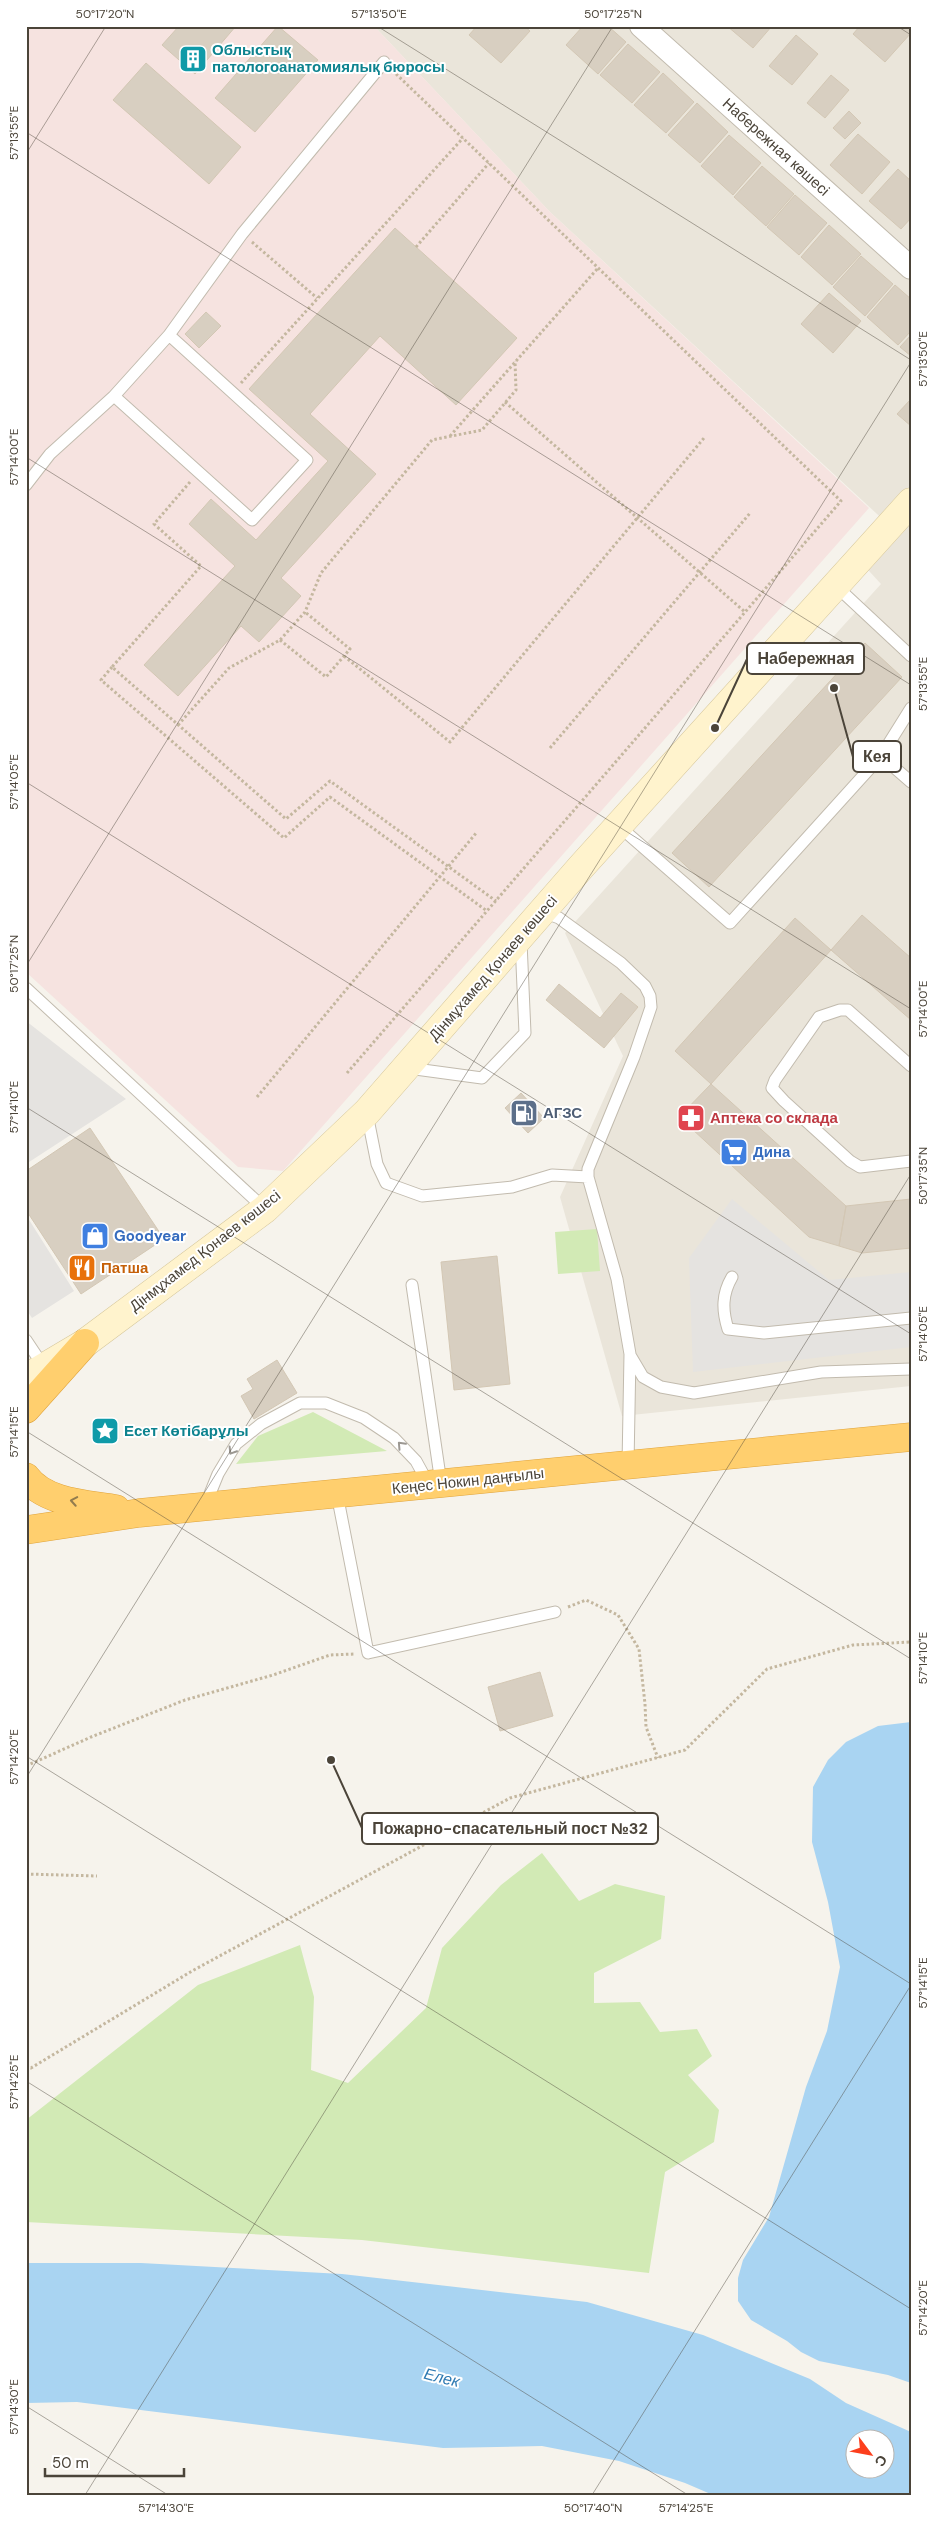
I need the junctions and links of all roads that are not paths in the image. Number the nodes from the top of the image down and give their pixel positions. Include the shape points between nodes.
1 (641, 26) edge
2 (384, 62) road end
3 (911, 268) edge
4 (169, 335) junction
5 (114, 396) junction
6 (26, 485) edge
7 (911, 502) edge
8 (836, 586) junction
9 (911, 656) edge
10 (911, 708) edge
11 (881, 756) junction
12 (911, 782) edge
13 (620, 827) junction
14 (543, 912) junction
15 (521, 937) junction
16 (26, 988) edge
17 (911, 1066) edge
18 (406, 1067) junction
19 (367, 1112) junction
20 (911, 1161) edge
21 (588, 1178) junction
22 (265, 1209) junction
23 (732, 1277) dead end
24 (412, 1285) dead end
25 (911, 1318) edge
26 (26, 1340) edge
27 (84, 1343) junction
28 (630, 1354) junction
29 (911, 1369) edge
30 (35, 1373) edge
31 (26, 1409) edge
32 (911, 1437) edge
33 (628, 1465) junction
34 (26, 1477) edge
35 (435, 1484) junction
36 (337, 1494) junction
37 (204, 1507) junction
38 (139, 1514) junction
39 (26, 1530) edge
40 (556, 1612) road end

1 - 3 street, Набережная көшесі
2 - 4 lane via 242,234
4 - 5 lane
4 - 5 lane via 307,460 252,520
5 - 6 lane via 50,454
7 - 8 street, Дінмұхамед Қонаев көшесі
8 - 9 lane
8 - 13 street, Дінмұхамед Қонаев көшесі
10 - 11 lane
11 - 12 lane
11 - 13 lane via 730,923
13 - 14 street, Дінмұхамед Қонаев көшесі
14 - 15 street, Дінмұхамед Қонаев көшесі
14 - 21 lane via 559,918 621,963 650,996 651,1007 634,1058 588,1169
15 - 18 street, Дінмұхамед Қонаев көшесі
15 - 18 lane via 525,1033 482,1078
16 - 22 lane
17 - 20 lane via 848,1010 840,1010 819,1017 772,1088 860,1167
18 - 19 street, Дінмұхамед Қонаев көшесі
19 - 21 lane via 377,1164 386,1183 422,1196 512,1187 552,1175
19 - 22 street, Дінмұхамед Қонаев көшесі
21 - 28 lane via 617,1279
22 - 27 street, Дінмұхамед Қонаев көшесі
23 - 25 lane via 725,1290 724,1316 728,1329 764,1332
24 - 35 lane
26 - 30 lane
27 - 30 street, Дінмұхамед Қонаев көшесі
27 - 31 highway
28 - 29 lane via 643,1377 661,1387 694,1393 821,1372
28 - 33 lane
32 - 33 highway, Кеңес Нокин даңғылы
33 - 35 highway, Кеңес Нокин даңғылы
38 -> 34 highway via 62,1499 40,1489
35 - 36 highway, Кеңес Нокин даңғылы
35 -> 37 lane via 394,1438 364,1418 326,1403 300,1402 261,1424 236,1444
36 - 37 highway, Кеңес Нокин даңғылы
36 - 40 lane via 368,1653
37 - 38 highway, Кеңес Нокин даңғылы
38 - 39 highway, Кеңес Нокин даңғылы

